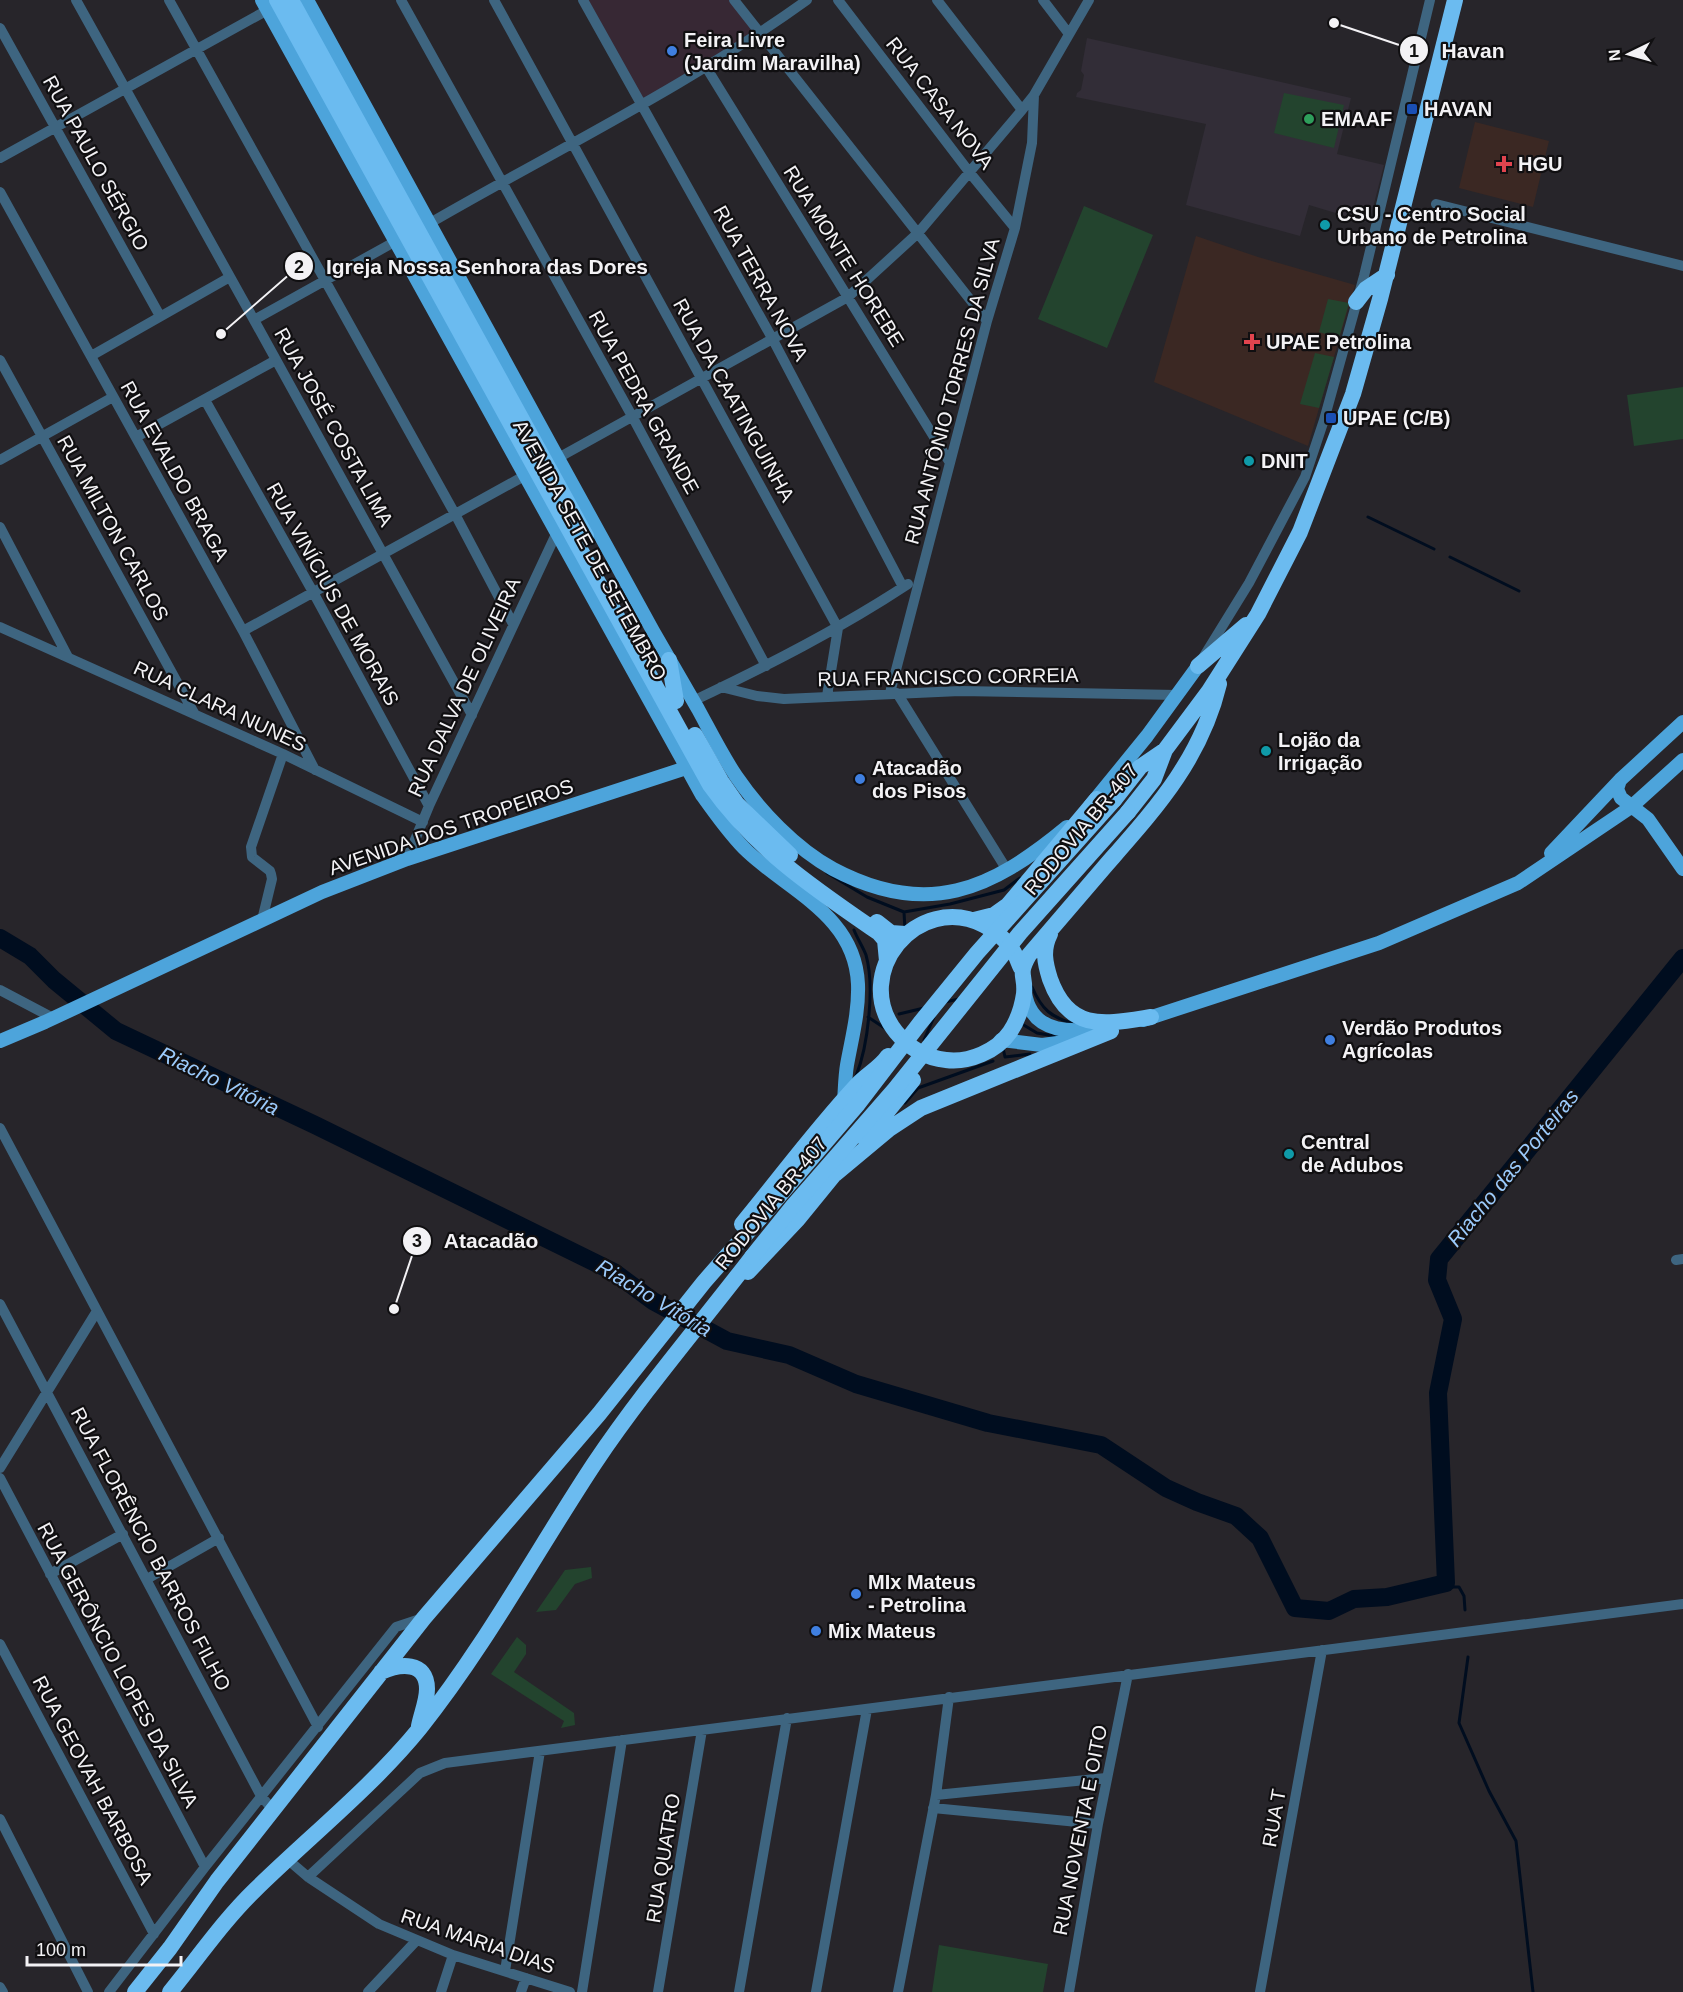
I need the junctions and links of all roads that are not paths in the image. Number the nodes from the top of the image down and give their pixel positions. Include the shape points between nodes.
1 (75, 0) edge
2 (169, 0) edge
3 (307, 0) edge
4 (401, 0) edge
5 (494, 0) edge
6 (583, 0) edge
7 (734, 0) edge
8 (807, 0) edge
9 (838, 0) edge
10 (937, 0) edge
11 (1043, 0) edge
12 (1089, 0) edge
13 (1430, 0) edge
14 (1455, 0) edge
15 (277, 2) edge
16 (0, 28) edge
17 (760, 34) junction
18 (1069, 34) junction
19 (197, 49) junction
20 (706, 68) junction
21 (124, 89) junction
22 (1034, 95) junction
23 (641, 105) junction
24 (1022, 110) junction
25 (57, 128) junction
26 (573, 143) junction
27 (0, 158) edge
28 (970, 173) junction
29 (501, 182) junction
30 (0, 192) edge
31 (1436, 204) dead end
32 (430, 223) junction
33 (1015, 228) junction
34 (918, 233) junction
35 (396, 241) junction
36 (1683, 266) edge
37 (1387, 275) junction
38 (230, 277) junction
39 (326, 281) junction
40 (848, 297) junction
41 (1356, 302) junction
42 (160, 316) junction
43 (254, 320) junction
44 (987, 321) junction
45 (772, 338) junction
46 (91, 356) junction
47 (0, 360) edge
48 (276, 360) junction
49 (703, 378) junction
50 (113, 397) junction
51 (205, 400) junction
52 (632, 416) junction
53 (43, 436) junction
54 (136, 437) junction
55 (558, 458) junction
56 (0, 460) edge
57 (950, 464) junction
58 (526, 475) junction
59 (455, 514) junction
60 (0, 527) edge
61 (557, 532) junction
62 (383, 553) junction
63 (584, 569) junction
64 (920, 576) junction
65 (903, 587) junction
66 (313, 592) junction
67 (1258, 614) junction
68 (513, 624) junction
69 (0, 627) edge
70 (838, 628) junction
71 (243, 631) junction
72 (68, 657) junction
73 (669, 660) joint
74 (766, 666) junction
75 (1198, 666) junction
76 (1222, 672) junction
77 (721, 687) junction
78 (893, 693) junction
79 (1177, 695) junction
80 (827, 696) junction
81 (684, 701) junction
82 (194, 713) junction
83 (472, 715) junction
84 (1683, 722) edge
85 (1165, 750) junction
86 (283, 754) junction
87 (1683, 760) edge
88 (686, 768) junction
89 (315, 770) junction
90 (1620, 780) junction
91 (1106, 799) junction
92 (429, 806) junction
93 (1631, 807) junction
94 (719, 817) junction
95 (423, 822) junction
96 (743, 828) junction
97 (407, 858) junction
98 (1683, 869) edge
99 (1007, 870) junction
100 (1527, 878) junction
101 (262, 920) junction
102 (974, 920) junction
103 (1053, 927) junction
104 (905, 934) junction
105 (887, 961) junction
106 (1021, 968) junction
107 (0, 990) edge
108 (1024, 991) junction
109 (1151, 1017) junction
110 (53, 1018) junction
111 (890, 1024) junction
112 (1111, 1031) junction
113 (1001, 1040) junction
114 (0, 1041) edge
115 (938, 1058) junction
116 (844, 1101) junction
117 (0, 1128) edge
118 (835, 1174) junction
119 (708, 1277) junction
120 (736, 1278) junction
121 (0, 1304) edge
122 (97, 1311) junction
123 (47, 1391) junction
124 (0, 1468) edge
125 (0, 1478) edge
126 (123, 1534) junction
127 (219, 1538) junction
128 (50, 1574) junction
129 (147, 1578) junction
130 (1683, 1604) edge
131 (424, 1618) junction
132 (0, 1644) edge
133 (1322, 1650) junction
134 (381, 1672) junction
135 (1128, 1674) junction
136 (949, 1697) junction
137 (867, 1709) junction
138 (787, 1718) junction
139 (318, 1726) junction
140 (418, 1730) junction
141 (702, 1730) junction
142 (622, 1740) junction
143 (540, 1751) junction
144 (1106, 1778) junction
145 (936, 1795) junction
146 (261, 1796) junction
147 (933, 1808) junction
148 (273, 1810) junction
149 (0, 1819) edge
150 (1098, 1824) junction
151 (287, 1859) junction
152 (205, 1867) junction
153 (308, 1877) junction
154 (154, 1934) junction
155 (416, 1941) junction
156 (453, 1955) junction
157 (505, 1971) junction
158 (526, 1978) junction
159 (0, 1987) edge
160 (3, 1992) edge
161 (88, 1992) edge
162 (109, 1992) edge
163 (135, 1992) edge
164 (170, 1992) edge
165 (368, 1992) edge
166 (441, 1992) edge
167 (521, 1992) edge
168 (570, 1992) edge
169 (582, 1992) edge
170 (658, 1992) edge
171 (739, 1992) edge
172 (816, 1992) edge
173 (898, 1992) edge
174 (1069, 1992) edge
175 (1260, 1992) edge

1 - 21 street, RUA JOSÉ COSTA LIMA
2 - 19 street
3 - 32 main road, AVENIDA SETE DE SETEMBRO
4 - 29 street, RUA PEDRA GRANDE
5 - 26 street, RUA DA CAATINGUINHA
6 - 23 street, RUA TERRA NOVA
7 - 17 street
8 - 17 street
9 - 28 street, RUA CASA NOVA
10 - 24 street
11 - 18 street
12 - 18 street
13 - 41 street
14 - 37 highway
15 - 19 street
15 - 35 main road, AVENIDA SETE DE SETEMBRO
15 - 63 highway, AVENIDA SETE DE SETEMBRO
15 - 81 highway, AVENIDA SETE DE SETEMBRO
16 - 25 street, RUA PAULO SÉRGIO
17 - 20 street
17 - 34 street
18 - 22 street
19 - 21 street
19 - 39 street
20 - 23 street
20 - 40 street, RUA MONTE HOREBE
21 - 25 street
21 - 38 street, RUA JOSÉ COSTA LIMA
22 - 24 street
22 - 33 street, RUA ANTÔNIO TORRES DA SILVA via 1032,143
23 - 26 street
23 - 45 street, RUA TERRA NOVA
24 - 28 street
25 - 27 street
25 - 42 street, RUA PAULO SÉRGIO
26 - 29 street
26 - 49 street, RUA DA CAATINGUINHA
28 - 33 street, RUA CASA NOVA
28 - 34 street
29 - 32 street
29 - 52 street, RUA PEDRA GRANDE
30 - 46 street, RUA EVALDO BRAGA
31 - 36 street
32 - 55 main road, AVENIDA SETE DE SETEMBRO
33 - 44 street, RUA ANTÔNIO TORRES DA SILVA
34 - 40 street
34 - 44 street
35 - 39 street
35 - 58 main road, AVENIDA SETE DE SETEMBRO
37 - 41 highway via 1366,289
37 - 67 highway via 1353,393 1309,510
38 - 42 street
38 - 43 street, RUA JOSÉ COSTA LIMA
39 - 43 street
39 - 59 street
40 - 45 street
40 - 57 street, RUA MONTE HOREBE
41 - 75 street via 1305,477 1249,583
42 - 46 street
43 - 48 street, RUA JOSÉ COSTA LIMA
44 - 57 street, RUA ANTÔNIO TORRES DA SILVA
45 - 49 street
45 - 65 street, RUA TERRA NOVA
46 - 50 street, RUA EVALDO BRAGA
47 - 53 street, RUA MILTON CARLOS
48 - 51 street
48 - 62 street, RUA JOSÉ COSTA LIMA
49 - 52 street
49 - 70 street, RUA DA CAATINGUINHA
50 - 53 street
50 - 54 street, RUA EVALDO BRAGA
51 - 54 street
51 - 66 street, RUA VINÍCIUS DE MORAIS
52 - 55 street
52 - 74 street, RUA PEDRA GRANDE
53 - 56 street
53 - 82 street, RUA MILTON CARLOS
54 - 71 street, RUA EVALDO BRAGA
55 - 73 main road, AVENIDA SETE DE SETEMBRO
57 - 64 street, RUA ANTÔNIO TORRES DA SILVA
58 - 59 street
58 - 61 main road, AVENIDA SETE DE SETEMBRO
59 - 62 street
59 - 68 street
60 - 72 street
61 - 63 main road, AVENIDA SETE DE SETEMBRO
61 - 68 street, RUA DALVA DE OLIVEIRA
62 - 66 street
62 - 83 street, RUA JOSÉ COSTA LIMA
63 - 88 main road, AVENIDA SETE DE SETEMBRO
63 - 96 highway, AVENIDA SETE DE SETEMBRO via 710,785
64 - 65 street
64 - 78 street, RUA ANTÔNIO TORRES DA SILVA
65 - 70 street
66 - 71 street
66 - 92 street, RUA VINÍCIUS DE MORAIS
67 - 75 highway
67 - 76 highway
68 - 83 street, RUA DALVA DE OLIVEIRA
69 - 72 street, RUA CLARA NUNES
70 - 74 street
70 - 80 street
71 - 89 street, RUA EVALDO BRAGA
72 - 82 street, RUA CLARA NUNES
73 - 81 highway
74 - 77 street
75 - 79 main road, AVENIDA SETE DE SETEMBRO
76 - 85 highway
76 - 103 highway via 1214,706 1190,760 1132,836
77 - 80 street, RUA FRANCISCO CORREIA via 770,699
77 - 81 street
78 - 79 street, RUA FRANCISCO CORREIA
78 - 80 street, RUA FRANCISCO CORREIA
78 - 99 street
79 - 91 main road, AVENIDA SETE DE SETEMBRO
81 - 99 main road, AVENIDA SETE DE SETEMBRO via 747,792 779,826 830,867 882,889 909,894 960,891
81 - 104 highway, AVENIDA SETE DE SETEMBRO via 722,782 738,804 793,858 891,933
82 - 86 street, RUA CLARA NUNES
83 - 92 street, RUA DALVA DE OLIVEIRA
84 - 90 main road
85 - 91 highway, RODOVIA BR-407
85 - 120 highway, RODOVIA BR-407, bridge via 1154,779 1128,812 1020,933
86 - 89 street, RUA CLARA NUNES
86 - 101 street via 251,847 252,857 270,870 272,879
87 - 93 main road
88 - 94 main road, AVENIDA SETE DE SETEMBRO
88 - 97 main road, AVENIDA DOS TROPEIROS
89 - 95 street, RUA CLARA NUNES
90 - 93 main road via 1619,794
90 - 100 main road
91 - 99 main road, AVENIDA SETE DE SETEMBRO
91 - 102 highway via 1008,905 994,915
91 - 119 highway, RODOVIA BR-407, bridge via 920,1023 852,1112
92 - 95 street, RUA DALVA DE OLIVEIRA
93 - 98 main road via 1648,819
93 - 100 main road
94 - 96 highway
94 - 116 main road, AVENIDA SETE DE SETEMBRO via 748,852 831,918 844,936 854,960 858,990
95 - 97 street, RUA DALVA DE OLIVEIRA
96 - 105 highway, AVENIDA SETE DE SETEMBRO via 786,866 879,933 885,940
97 - 101 main road, AVENIDA DOS TROPEIROS
100 - 109 main road via 1379,943
101 - 110 main road, AVENIDA DOS TROPEIROS
102 - 104 highway via 934,920
102 - 106 highway via 995,931 1011,947
103 - 106 highway
103 - 109 highway via 1044,953 1056,994 1065,1007 1103,1024
104 - 105 highway
105 - 111 highway via 882,976 882,1001
106 - 108 highway
107 - 110 street
108 - 109 main road via 1027,1007 1034,1016 1064,1030 1095,1030
108 - 113 highway via 1020,1014
109 - 112 main road
110 - 114 main road, AVENIDA DOS TROPEIROS
111 - 115 highway via 905,1043
111 - 116 highway via 893,1041 887,1057
112 - 113 main road via 1060,1044
112 - 118 highway via 921,1108 888,1129
113 - 115 highway via 991,1050 970,1059
115 - 118 highway via 925,1064
116 - 119 highway via 728,1242
117 - 122 street
118 - 120 highway via 747,1274
119 - 131 highway, RODOVIA BR-407 via 588,1426
120 - 140 highway, RODOVIA BR-407 via 668,1362 590,1471 489,1634
121 - 123 street, RUA FLORÊNCIO BARROS FILHO
122 - 123 street
122 - 127 street
123 - 124 street
123 - 126 street, RUA FLORÊNCIO BARROS FILHO
125 - 128 street, RUA GERÔNCIO LOPES DA SILVA
126 - 128 street
126 - 129 street, RUA FLORÊNCIO BARROS FILHO
127 - 129 street
127 - 139 street
128 - 152 street, RUA GERÔNCIO LOPES DA SILVA
129 - 146 street, RUA FLORÊNCIO BARROS FILHO
130 - 133 street
131 - 134 highway, RODOVIA BR-407
131 - 139 street via 396,1627
132 - 154 street, RUA GEOVAH BARBOSA
133 - 135 street
133 - 175 street, RUA T
134 - 140 highway via 409,1665 424,1678 427,1692
134 - 148 highway, RODOVIA BR-407
135 - 136 street
135 - 144 street, RUA NOVENTA E OITO
136 - 137 street
136 - 145 street
137 - 138 street
137 - 172 street
138 - 141 street
138 - 171 street
139 - 146 street
140 - 151 highway, RODOVIA BR-407
141 - 142 street
141 - 170 street, RUA QUATRO
142 - 143 street
142 - 169 street
143 - 153 street via 445,1763 420,1773
143 - 157 street
144 - 145 street
144 - 150 street, RUA NOVENTA E OITO
145 - 147 street
146 - 148 street, RUA FLORÊNCIO BARROS FILHO
146 - 152 street
147 - 150 street
147 - 173 street
148 - 163 highway, RODOVIA BR-407
149 - 161 street
150 - 174 street, RUA NOVENTA E OITO
151 - 153 street, RUA MARIA DIAS
151 - 164 highway, RODOVIA BR-407 via 231,1916
152 - 154 street
153 - 155 street, RUA MARIA DIAS via 379,1924
154 - 162 street
155 - 156 street, RUA MARIA DIAS
155 - 165 street
156 - 157 street, RUA MARIA DIAS
156 - 166 street
157 - 158 street, RUA MARIA DIAS
158 - 167 street
158 - 168 street, RUA MARIA DIAS
159 - 160 street

